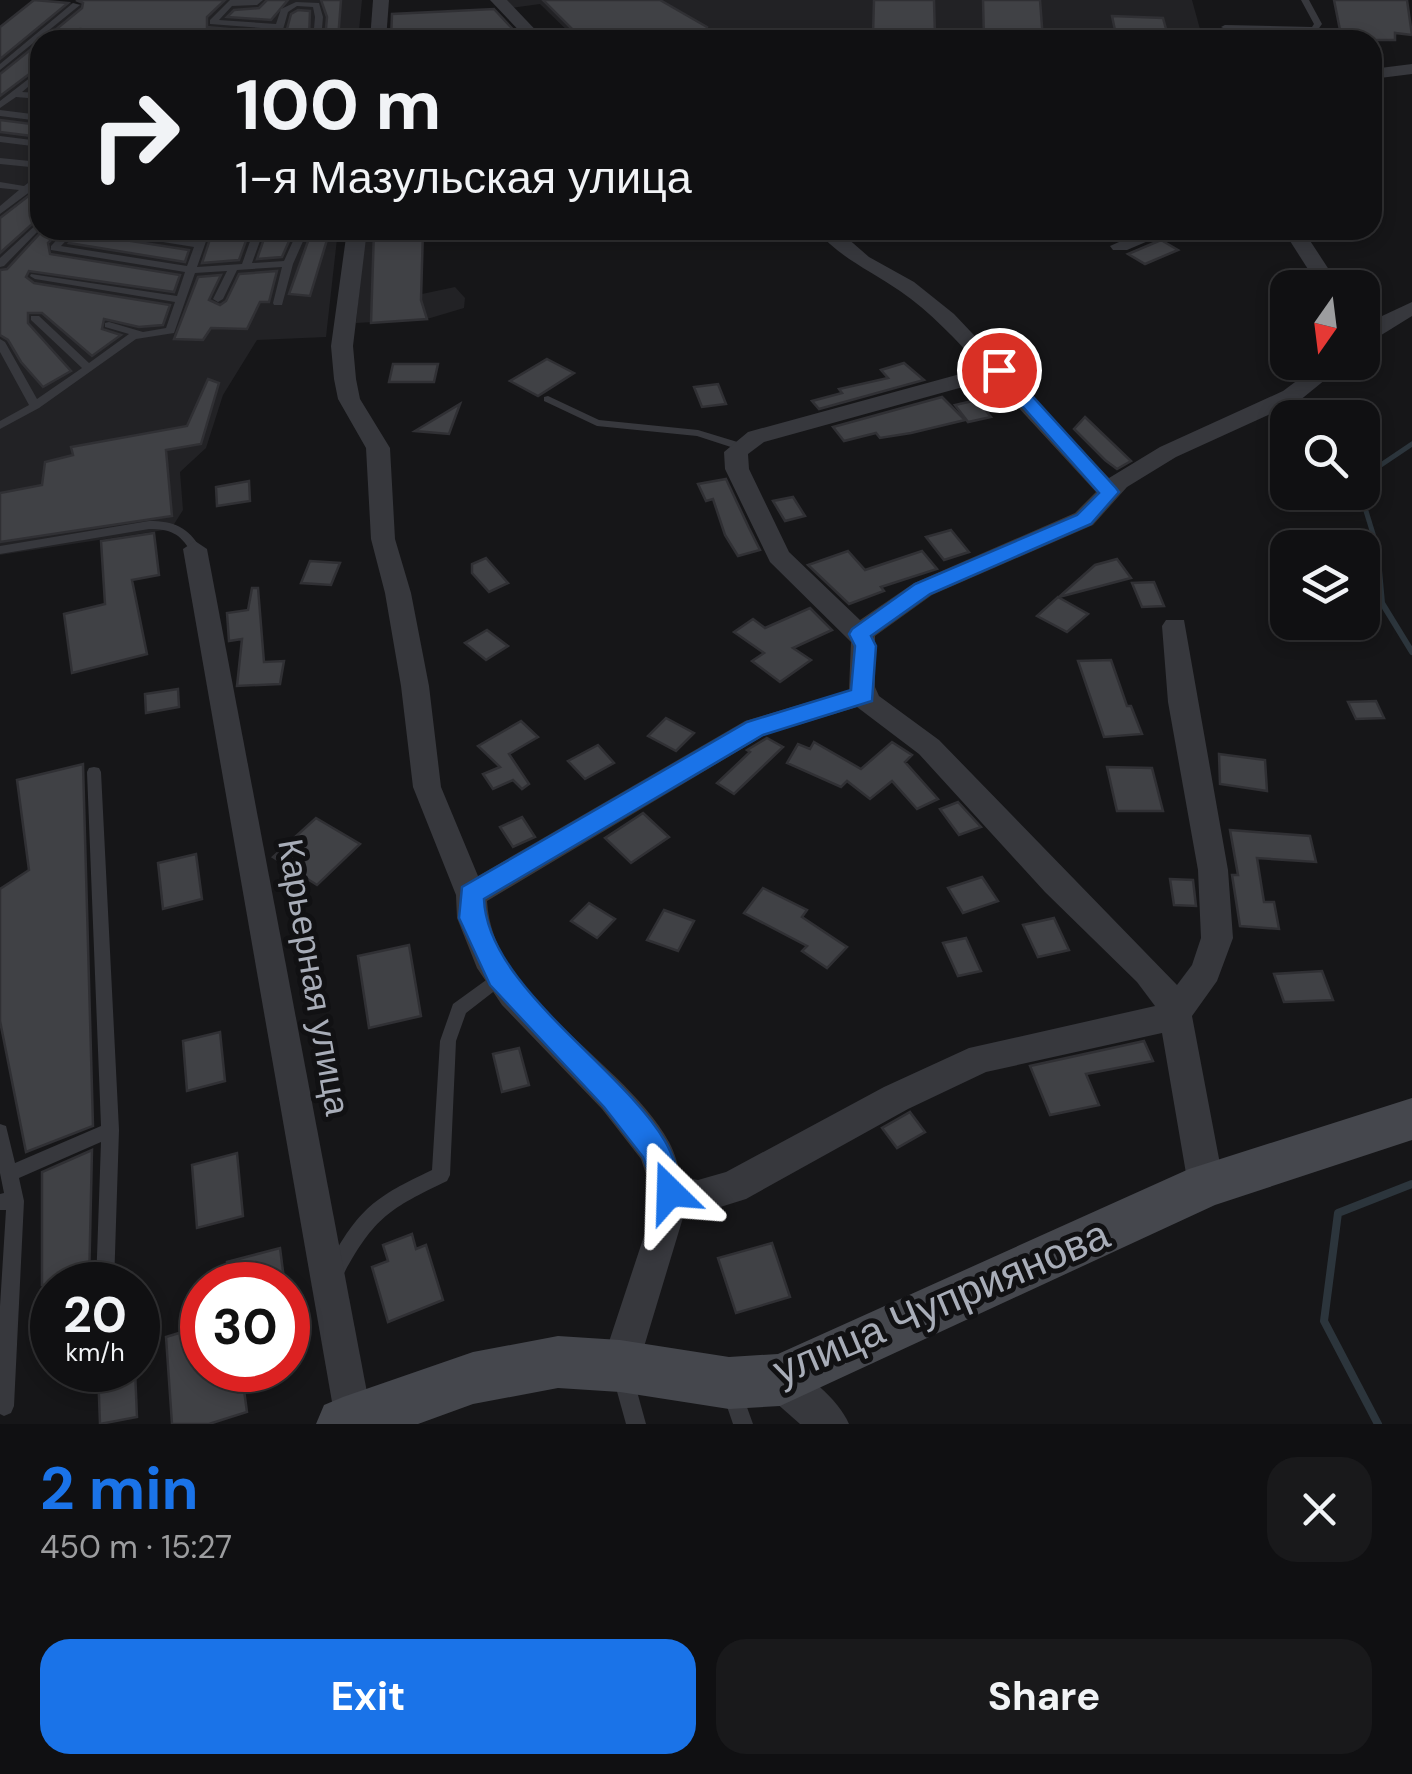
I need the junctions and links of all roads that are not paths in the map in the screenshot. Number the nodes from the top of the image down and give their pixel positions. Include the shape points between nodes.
1 (259, 0) edge
2 (381, 0) edge
3 (498, 0) edge
4 (1305, 0) edge
5 (232, 2) edge
6 (76, 4) dead end
7 (98, 22) dead end
8 (280, 27) junction
9 (1225, 27) dead end
10 (45, 30) edge
11 (89, 30) edge
12 (279, 30) edge
13 (318, 30) edge
14 (379, 30) edge
15 (527, 30) edge
16 (30, 43) edge
17 (0, 68) edge
18 (1412, 69) edge
19 (1382, 73) edge
20 (30, 83) edge
21 (16, 94) junction
22 (30, 95) edge
23 (0, 105) edge
24 (0, 113) edge
25 (30, 117) edge
26 (0, 139) edge
27 (30, 143) edge
28 (0, 160) edge
29 (30, 164) edge
30 (0, 185) edge
31 (28, 188) joint
32 (1, 213) edge
33 (30, 234) edge
34 (62, 240) edge
35 (169, 240) edge
36 (202, 240) edge
37 (254, 240) edge
38 (299, 240) edge
39 (356, 240) edge
40 (838, 240) edge
41 (1136, 240) edge
42 (1300, 240) edge
43 (200, 245) junction
44 (1120, 246) dead end
45 (0, 264) edge
46 (288, 264) junction
47 (240, 267) junction
48 (191, 270) junction
49 (1320, 270) edge
50 (35, 276) dead end
51 (218, 299) dead end
52 (180, 300) junction
53 (278, 303) dead end
54 (1412, 308) edge
55 (1380, 317) edge
56 (35, 318) dead end
57 (1388, 320) junction
58 (108, 325) dead end
59 (1380, 326) edge
60 (143, 335) junction
61 (0, 342) edge
62 (86, 366) junction
63 (999, 370) junction
64 (1313, 380) edge
65 (548, 399) dead end
66 (35, 406) junction
67 (0, 426) edge
68 (740, 446) junction
69 (1109, 492) junction
70 (195, 549) joint
71 (0, 550) edge
72 (1175, 626) dead end
73 (860, 634) junction
74 (864, 695) junction
75 (94, 772) dead end
76 (471, 894) junction
77 (500, 977) junction
78 (1173, 1016) junction
79 (1412, 1119) edge
80 (110, 1130) junction
81 (0, 1132) edge
82 (8, 1174) junction
83 (1206, 1185) junction
84 (670, 1192) junction
85 (8, 1201) edge
86 (105, 1262) edge
87 (330, 1280) junction
88 (620, 1366) junction
89 (780, 1380) junction
90 (736, 1404) edge
91 (4, 1406) dead end
92 (349, 1421) edge
93 (636, 1424) edge
94 (829, 1424) edge

1 - 5 lane
2 - 14 street
3 - 15 street
4 - 9 lane via 1318,24 1314,29
5 - 8 lane via 213,22
6 - 10 lane
7 - 11 lane
8 - 12 lane
8 - 13 lane via 284,11 316,5
16 - 17 lane
18 - 19 street
20 - 21 lane
21 - 22 lane
21 - 23 lane
24 - 25 lane
26 - 27 lane
28 - 29 lane
30 - 31 lane
31 - 32 lane
33 - 45 lane
34 - 48 lane via 54,248
35 - 43 lane
36 - 43 lane
37 - 47 lane
38 - 46 lane
39 - 76 street via 344,379 378,448 383,539 415,686 427,788
40 - 63 street via 947,318
41 - 44 street
42 - 49 street
43 - 48 lane
46 - 47 lane
46 - 53 lane
47 - 48 lane
47 - 51 lane
48 - 52 lane
50 - 52 lane
52 - 60 lane via 170,330
54 - 57 street
55 - 57 street
56 - 62 lane
57 - 59 street
58 - 60 lane
60 - 62 lane
61 - 66 lane
62 - 66 lane
63 - 68 street
63 - 69 street
64 - 69 street via 1168,452
65 - 68 lane via 597,423 698,433
66 - 67 lane
68 - 73 street via 737,470 780,556
69 - 73 street via 1084,519 922,589
70 - 71 lane via 174,525 149,525
70 - 87 street, Карьерная улица
72 - 78 street via 1216,938 1206,971
73 - 74 street via 866,646
74 - 76 street via 755,728
74 - 78 street via 929,747 1122,946 1173,1004
75 - 80 lane
76 - 77 street via 472,918
77 - 84 street via 655,1150
77 - 87 lane via 459,1008 448,1042 442,1175 389,1200 358,1227
78 - 83 street
78 - 84 street via 981,1058 733,1188 698,1197
79 - 83 street, улица Чуприянова
80 - 82 lane
80 - 86 lane
81 - 82 lane
82 - 85 lane
83 - 89 street, улица Чуприянова
84 - 88 street
85 - 91 lane
87 - 92 street, Карьерная улица
88 - 90 street, улица Чуприянова
88 - 92 street, улица Чуприянова via 558,1362 518,1368
88 - 93 lane
89 - 90 street, улица Чуприянова
89 - 94 street

